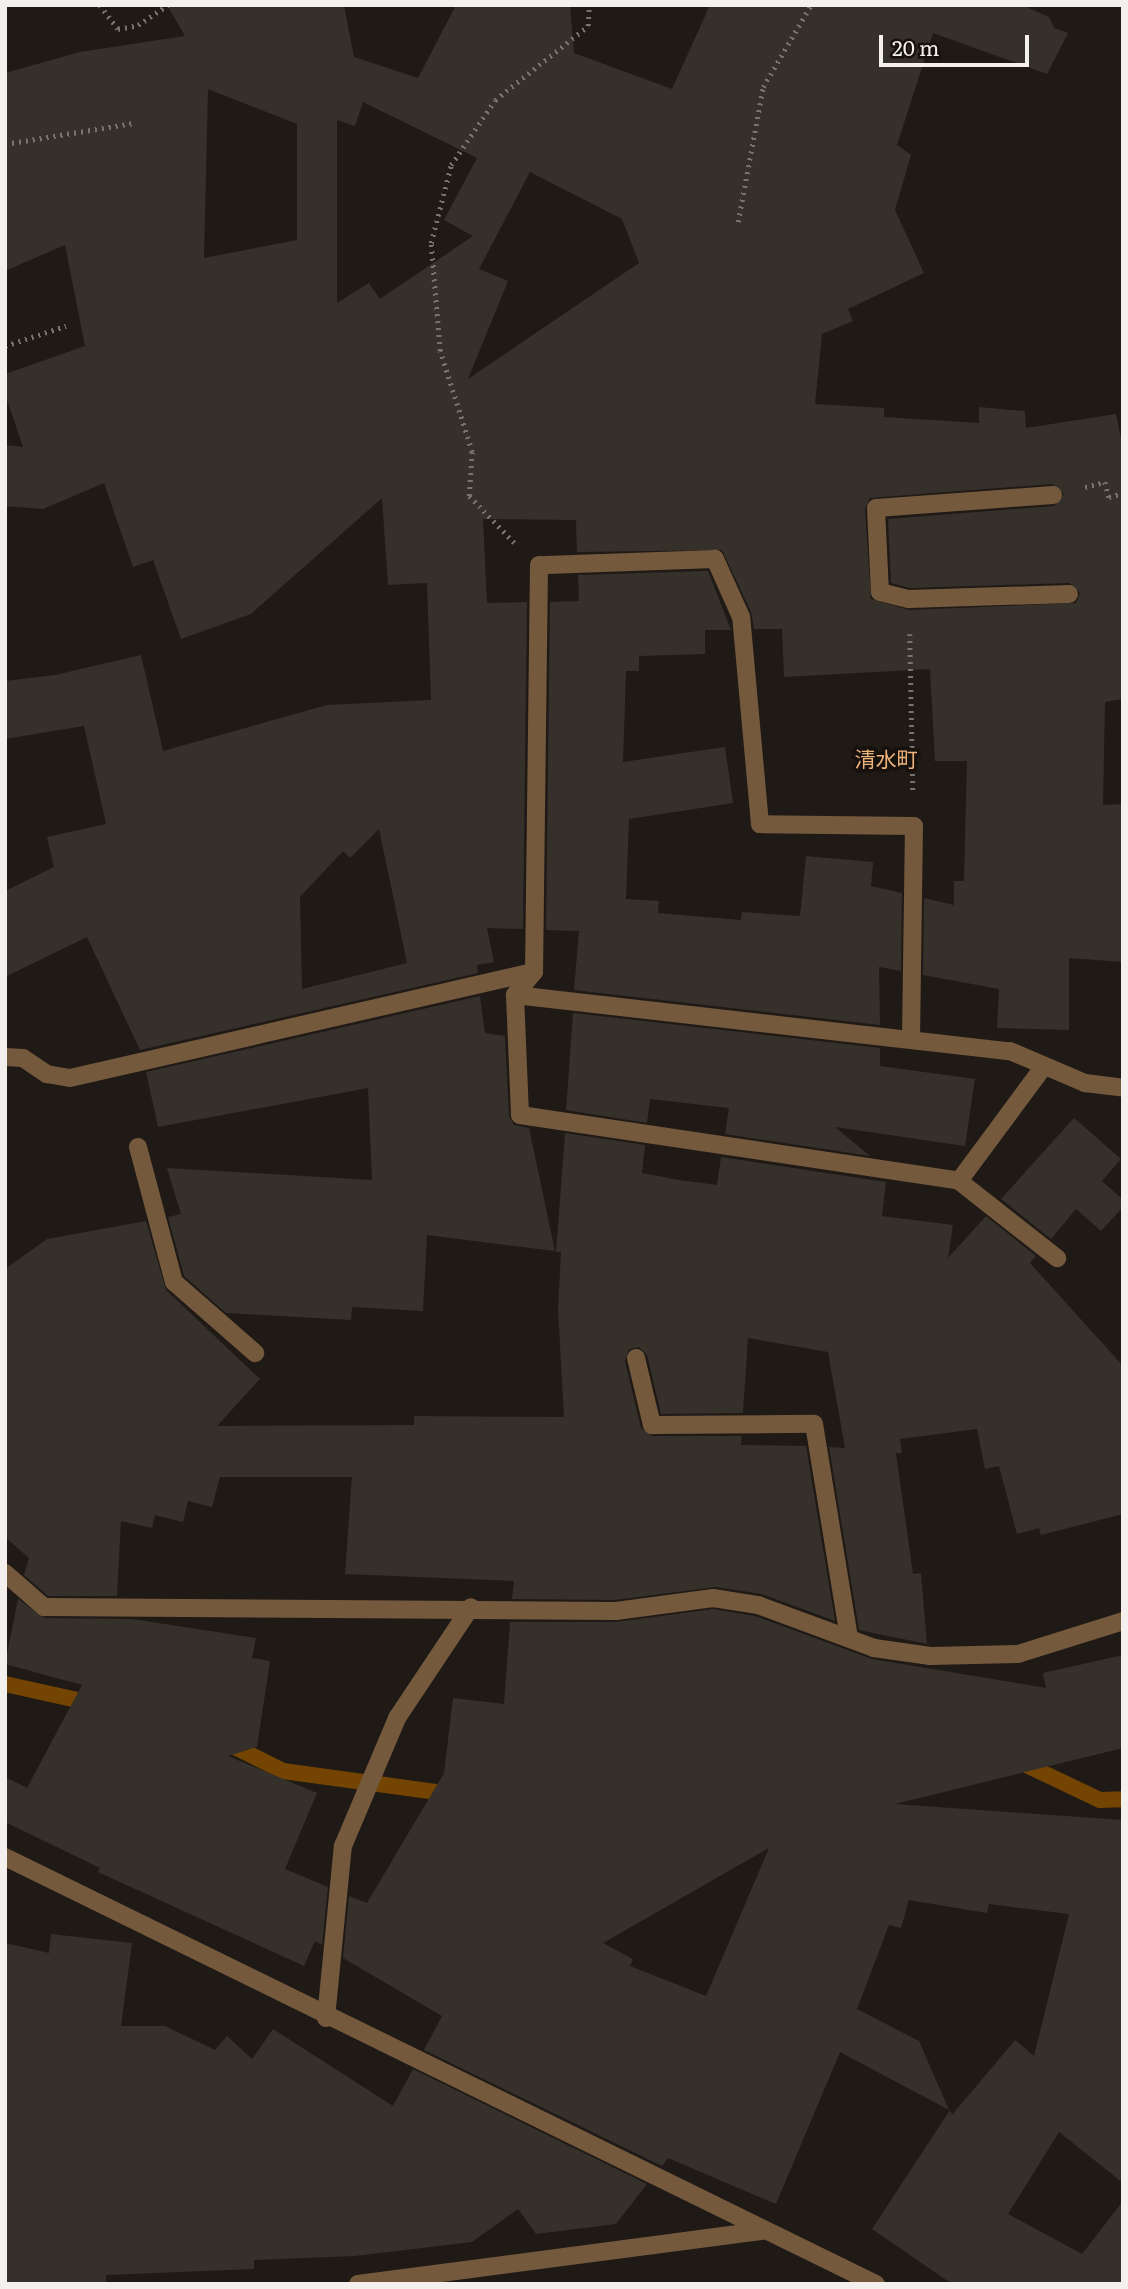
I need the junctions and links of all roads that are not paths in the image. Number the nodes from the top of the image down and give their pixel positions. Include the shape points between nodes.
1 (1054, 495) road end
2 (1069, 594) dead end
3 (534, 972) junction
4 (515, 995) junction
5 (911, 1039) junction
6 (5, 1057) edge
7 (1044, 1066) junction
8 (1123, 1088) edge
9 (138, 1147) dead end
10 (959, 1181) junction
11 (1057, 1258) dead end
12 (255, 1353) dead end
13 (636, 1358) dead end
14 (5, 1573) edge
15 (471, 1607) junction
16 (1123, 1621) edge
17 (849, 1638) junction
18 (5, 1857) edge
19 (326, 2018) junction
20 (763, 2231) junction
21 (358, 2284) edge
22 (876, 2284) edge

1 - 2 street via 876,508 880,592 909,599
3 - 4 street
3 - 5 street via 539,565 715,559 741,617 760,824 914,826
3 - 6 street via 70,1078 47,1074 23,1058
4 - 5 street
4 - 10 street via 520,1115
5 - 7 street via 1010,1051
7 - 8 street via 1085,1083
7 - 10 street
9 - 12 street via 174,1282
10 - 11 street
13 - 17 street via 652,1425 814,1424
14 - 15 street via 44,1606
15 - 17 street via 616,1611 713,1598 758,1605
15 - 19 street via 397,1718 342,1846
16 - 17 street via 1018,1654 930,1656 874,1648
18 - 19 street
19 - 20 street
20 - 21 street
20 - 22 street

